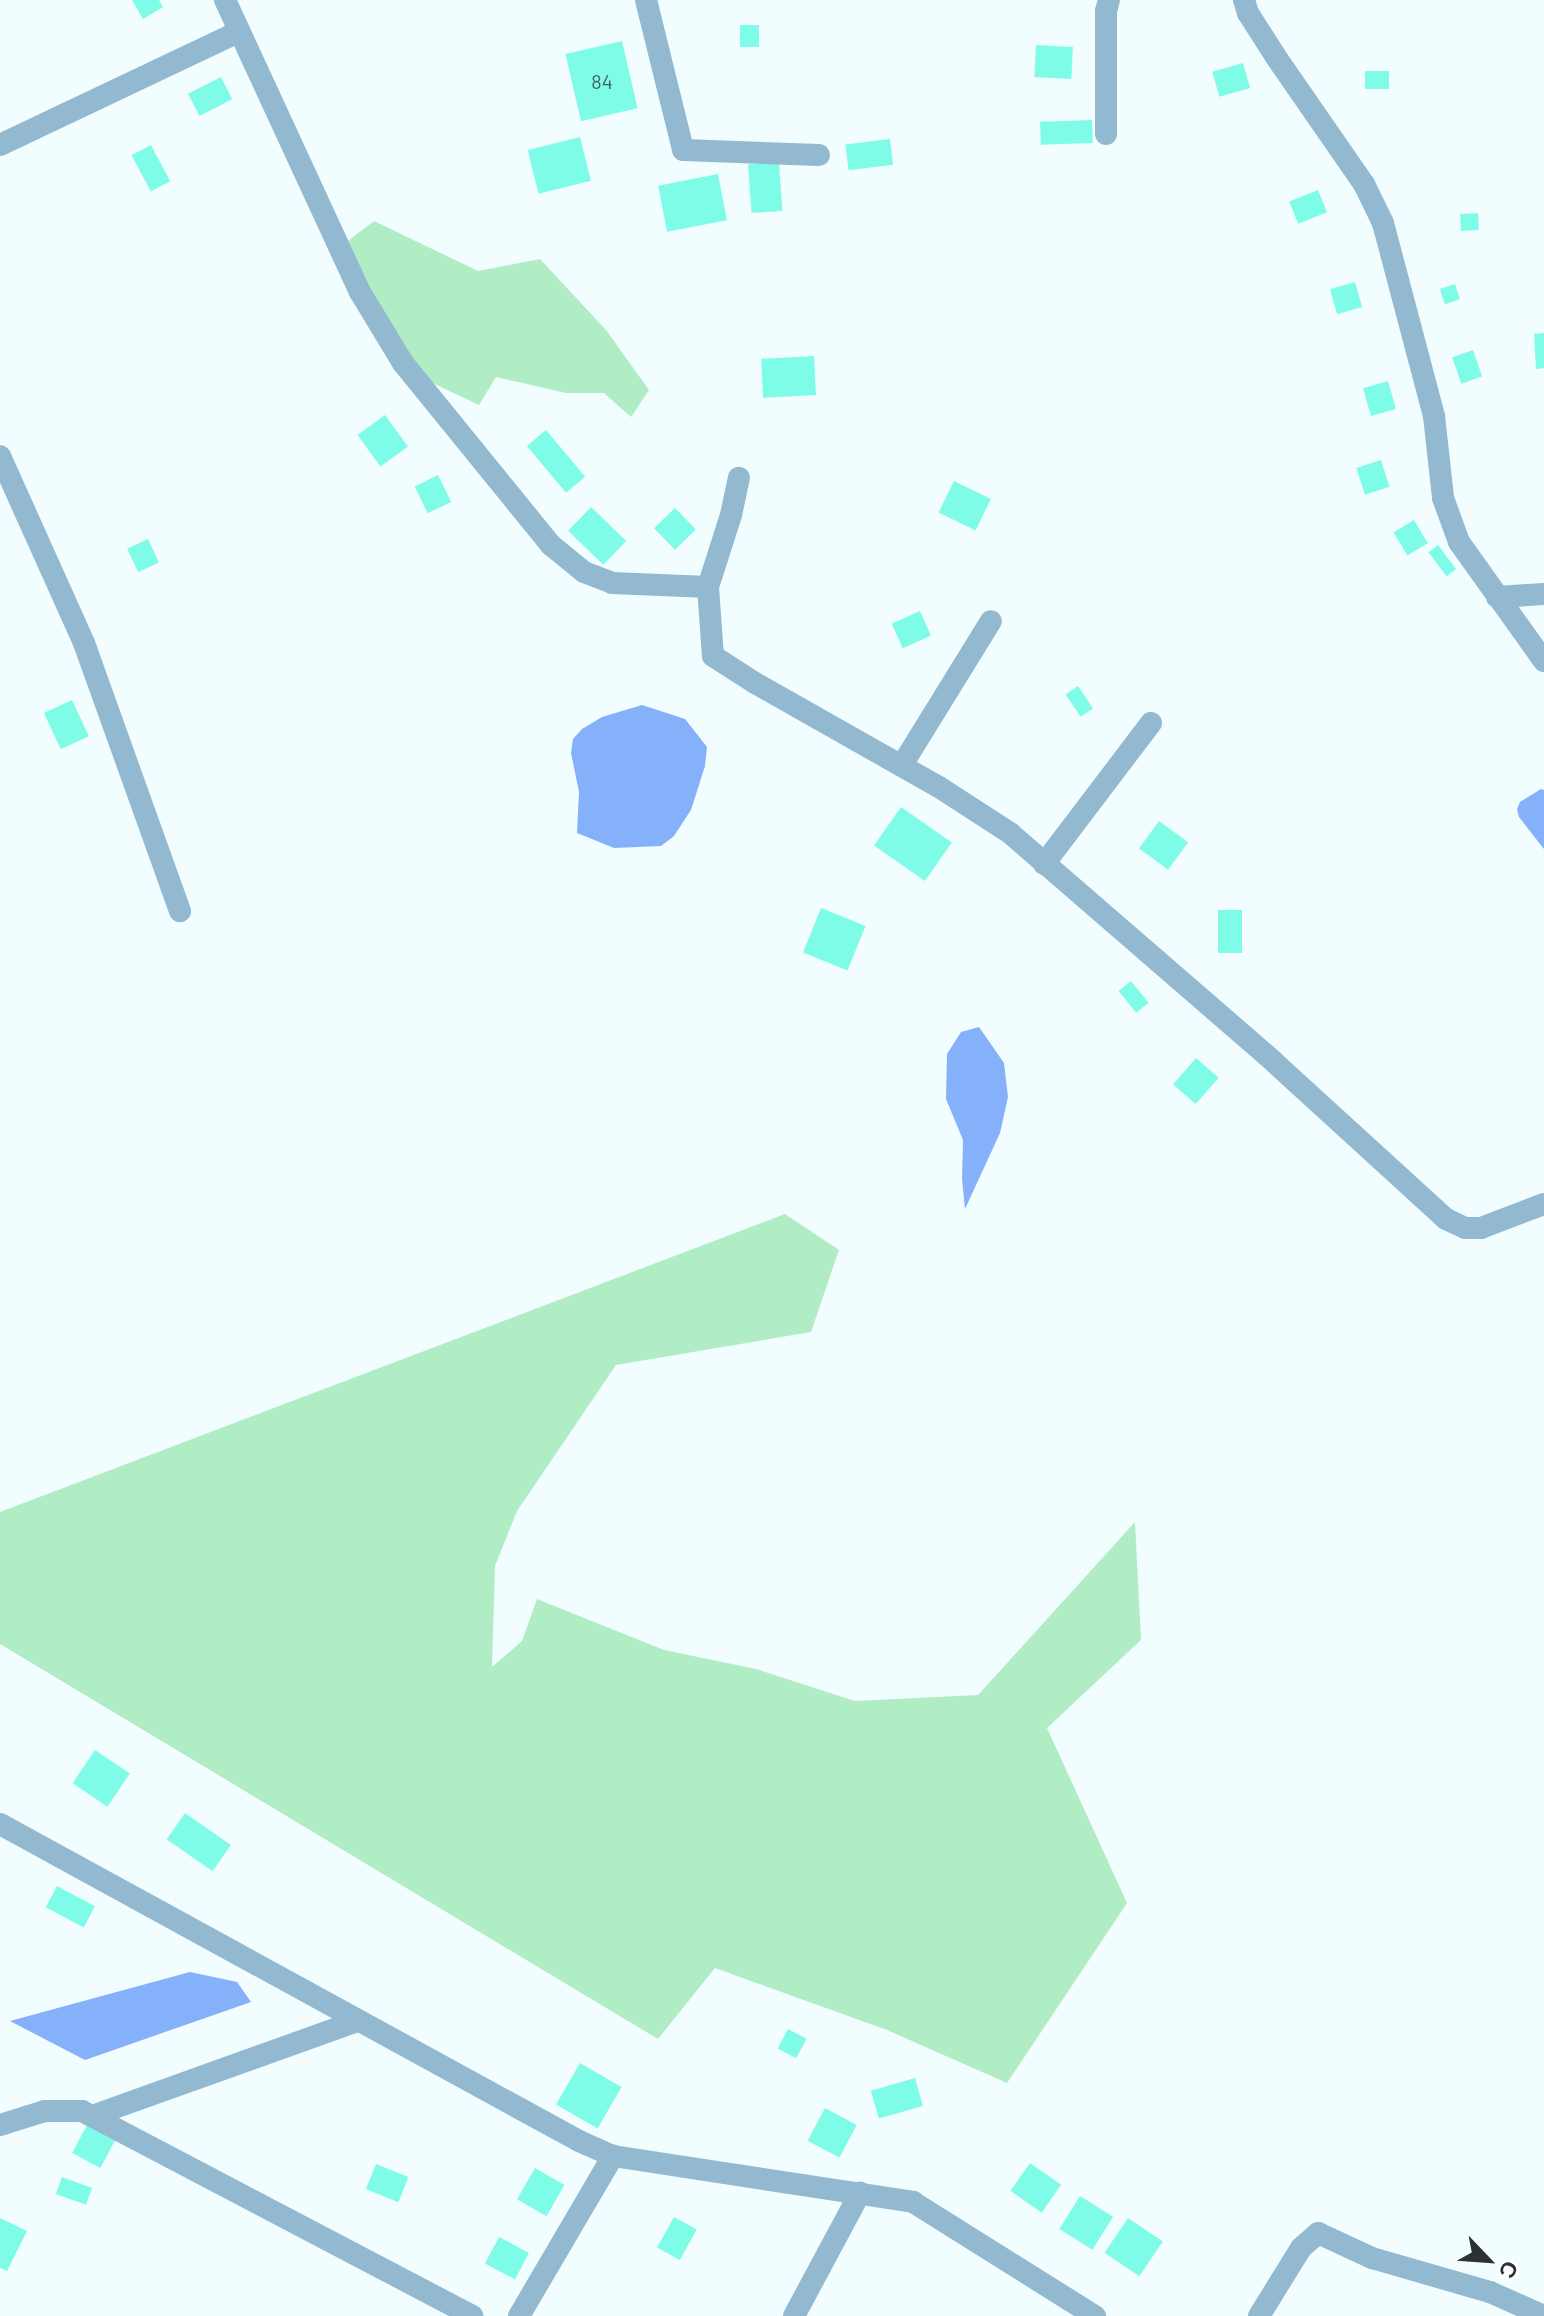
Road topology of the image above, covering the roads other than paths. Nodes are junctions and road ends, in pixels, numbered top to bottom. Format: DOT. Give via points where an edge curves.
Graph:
graph roads {
  1 [pos="225,0"];
  2 [pos="646,0"];
  3 [pos="1109,0"];
  4 [pos="1244,0"];
  5 [pos="238,32"];
  6 [pos="1106,134"];
  7 [pos="0,145"];
  8 [pos="819,155"];
  9 [pos="0,456"];
  10 [pos="739,478"];
  11 [pos="708,587"];
  12 [pos="1544,594"];
  13 [pos="1497,597"];
  14 [pos="991,621"];
  15 [pos="1544,661"];
  16 [pos="1151,723"];
  17 [pos="902,765"];
  18 [pos="1044,864"];
  19 [pos="180,911"];
  20 [pos="1544,1204"];
  21 [pos="0,1824"];
  22 [pos="357,2021"];
  23 [pos="92,2116"];
  24 [pos="0,2125"];
  25 [pos="613,2156"];
  26 [pos="860,2193"];
  27 [pos="472,2316"];
  28 [pos="519,2316"];
  29 [pos="794,2316"];
  30 [pos="1095,2316"];
  31 [pos="1259,2316"];
  32 [pos="1544,2316"];
  1 -- 5 [label="street"];
  2 -- 8 [label="street" via="683,150"];
  3 -- 6 [label="street"];
  4 -- 13 [label="street" via="1269,46 1364,184 1383,223 1434,416 1443,498 1459,542"];
  5 -- 7 [label="street"];
  5 -- 11 [label="street" via="360,292 395,351 551,545 584,572 612,583"];
  9 -- 19 [label="street" via="84,643"];
  10 -- 11 [label="street"];
  11 -- 17 [label="street" via="713,656"];
  12 -- 13 [label="street"];
  13 -- 15 [label="street"];
  14 -- 17 [label="street"];
  16 -- 18 [label="street"];
  17 -- 18 [label="street" via="1010,833"];
  18 -- 20 [label="street" via="1446,1219 1481,1228"];
  21 -- 22 [label="street"];
  22 -- 23 [label="street"];
  22 -- 25 [label="street"];
  23 -- 24 [label="street" via="45,2111"];
  23 -- 27 [label="street"];
  25 -- 26 [label="street"];
  25 -- 28 [label="street"];
  26 -- 29 [label="street"];
  26 -- 30 [label="street" via="913,2202"];
  31 -- 32 [label="street" via="1301,2248 1318,2233 1372,2258 1490,2292"];
}
